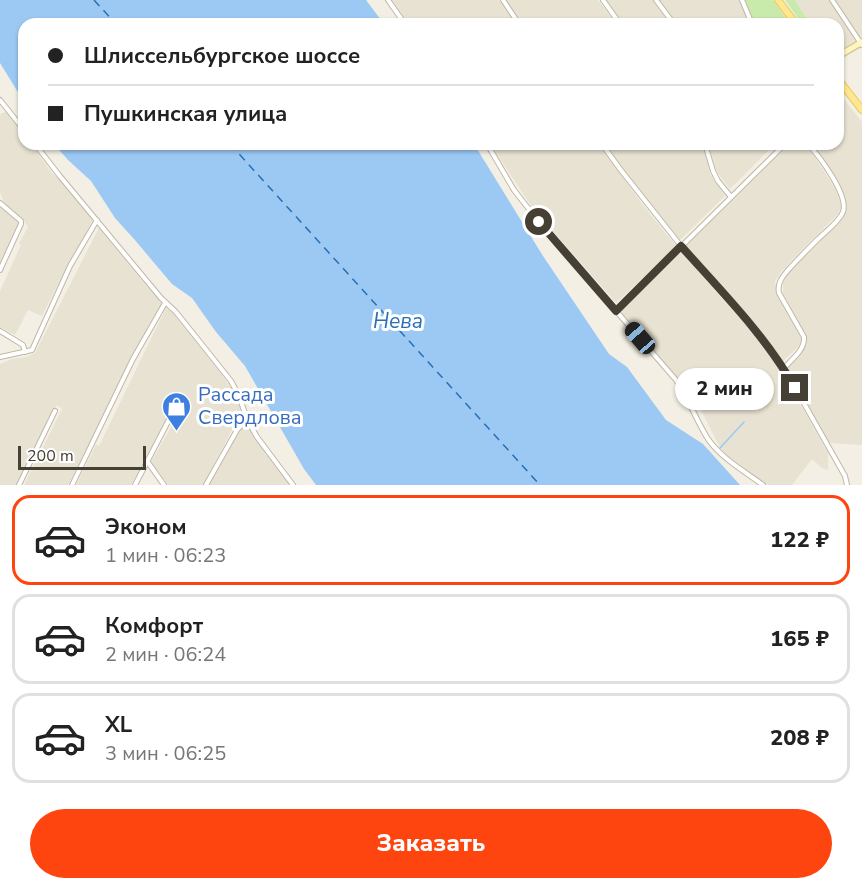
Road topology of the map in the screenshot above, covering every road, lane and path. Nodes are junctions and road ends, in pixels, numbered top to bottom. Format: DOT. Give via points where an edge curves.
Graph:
graph roads {
  1 [pos="388,0"];
  2 [pos="503,0"];
  3 [pos="603,0"];
  4 [pos="656,0"];
  5 [pos="742,0"];
  6 [pos="778,0"];
  7 [pos="832,0"];
  8 [pos="401,18"];
  9 [pos="515,18"];
  10 [pos="616,18"];
  11 [pos="670,18"];
  12 [pos="750,18"];
  13 [pos="792,18"];
  14 [pos="862,43"];
  15 [pos="844,54"];
  16 [pos="844,91"];
  17 [pos="1,103"];
  18 [pos="862,110"];
  19 [pos="18,123"];
  20 [pos="40,150"];
  21 [pos="491,150"];
  22 [pos="606,150"];
  23 [pos="707,150"];
  24 [pos="778,150"];
  25 [pos="813,150"];
  26 [pos="730,197"];
  27 [pos="0,203"];
  28 [pos="97,220"];
  29 [pos="681,246"];
  30 [pos="0,270"];
  31 [pos="165,303"];
  32 [pos="616,311"];
  33 [pos="0,331"];
  34 [pos="25,352"];
  35 [pos="0,357"];
  36 [pos="784,368"];
  37 [pos="55,411"];
  38 [pos="173,412"];
  39 [pos="247,419"];
  40 [pos="147,461"];
  41 [pos="19,485"];
  42 [pos="72,485"];
  43 [pos="135,485"];
  44 [pos="164,485"];
  45 [pos="206,485"];
  46 [pos="293,485"];
  47 [pos="763,485"];
  48 [pos="847,485"];
  1 -- 8 [label="street"];
  2 -- 9 [label="street"];
  3 -- 10 [label="street"];
  4 -- 11 [label="street"];
  5 -- 12 [label="street"];
  6 -- 13 [label="main road"];
  7 -- 14 [label="street"];
  14 -- 15 [label="main road"];
  16 -- 18 [label="main road"];
  17 -- 19 [label="street"];
  20 -- 28 [label="street"];
  21 -- 32 [label="street" via="514,190"];
  22 -- 29 [label="street"];
  23 -- 26 [label="street" via="713,171"];
  24 -- 26 [label="street"];
  25 -- 36 [label="street" via="831,175 844,209 780,281 779,293 805,341"];
  26 -- 29 [label="street"];
  27 -- 30 [label="street" via="21,221"];
  28 -- 31 [label="street"];
  28 -- 34 [label="street" via="70,266 36,344"];
  29 -- 32 [label="street"];
  29 -- 36 [label="street"];
  31 -- 39 [label="street" via="231,381"];
  31 -- 42 [label="street" via="133,359"];
  32 -- 47 [label="street" via="676,380 712,444"];
  33 -- 34 [label="street" via="23,345"];
  34 -- 35 [label="street"];
  36 -- 48 [label="street"];
  37 -- 41 [label="street"];
  38 -- 40 [label="street"];
  39 -- 45 [label="street"];
  39 -- 46 [label="street"];
  40 -- 43 [label="street"];
  40 -- 44 [label="street"];
}
